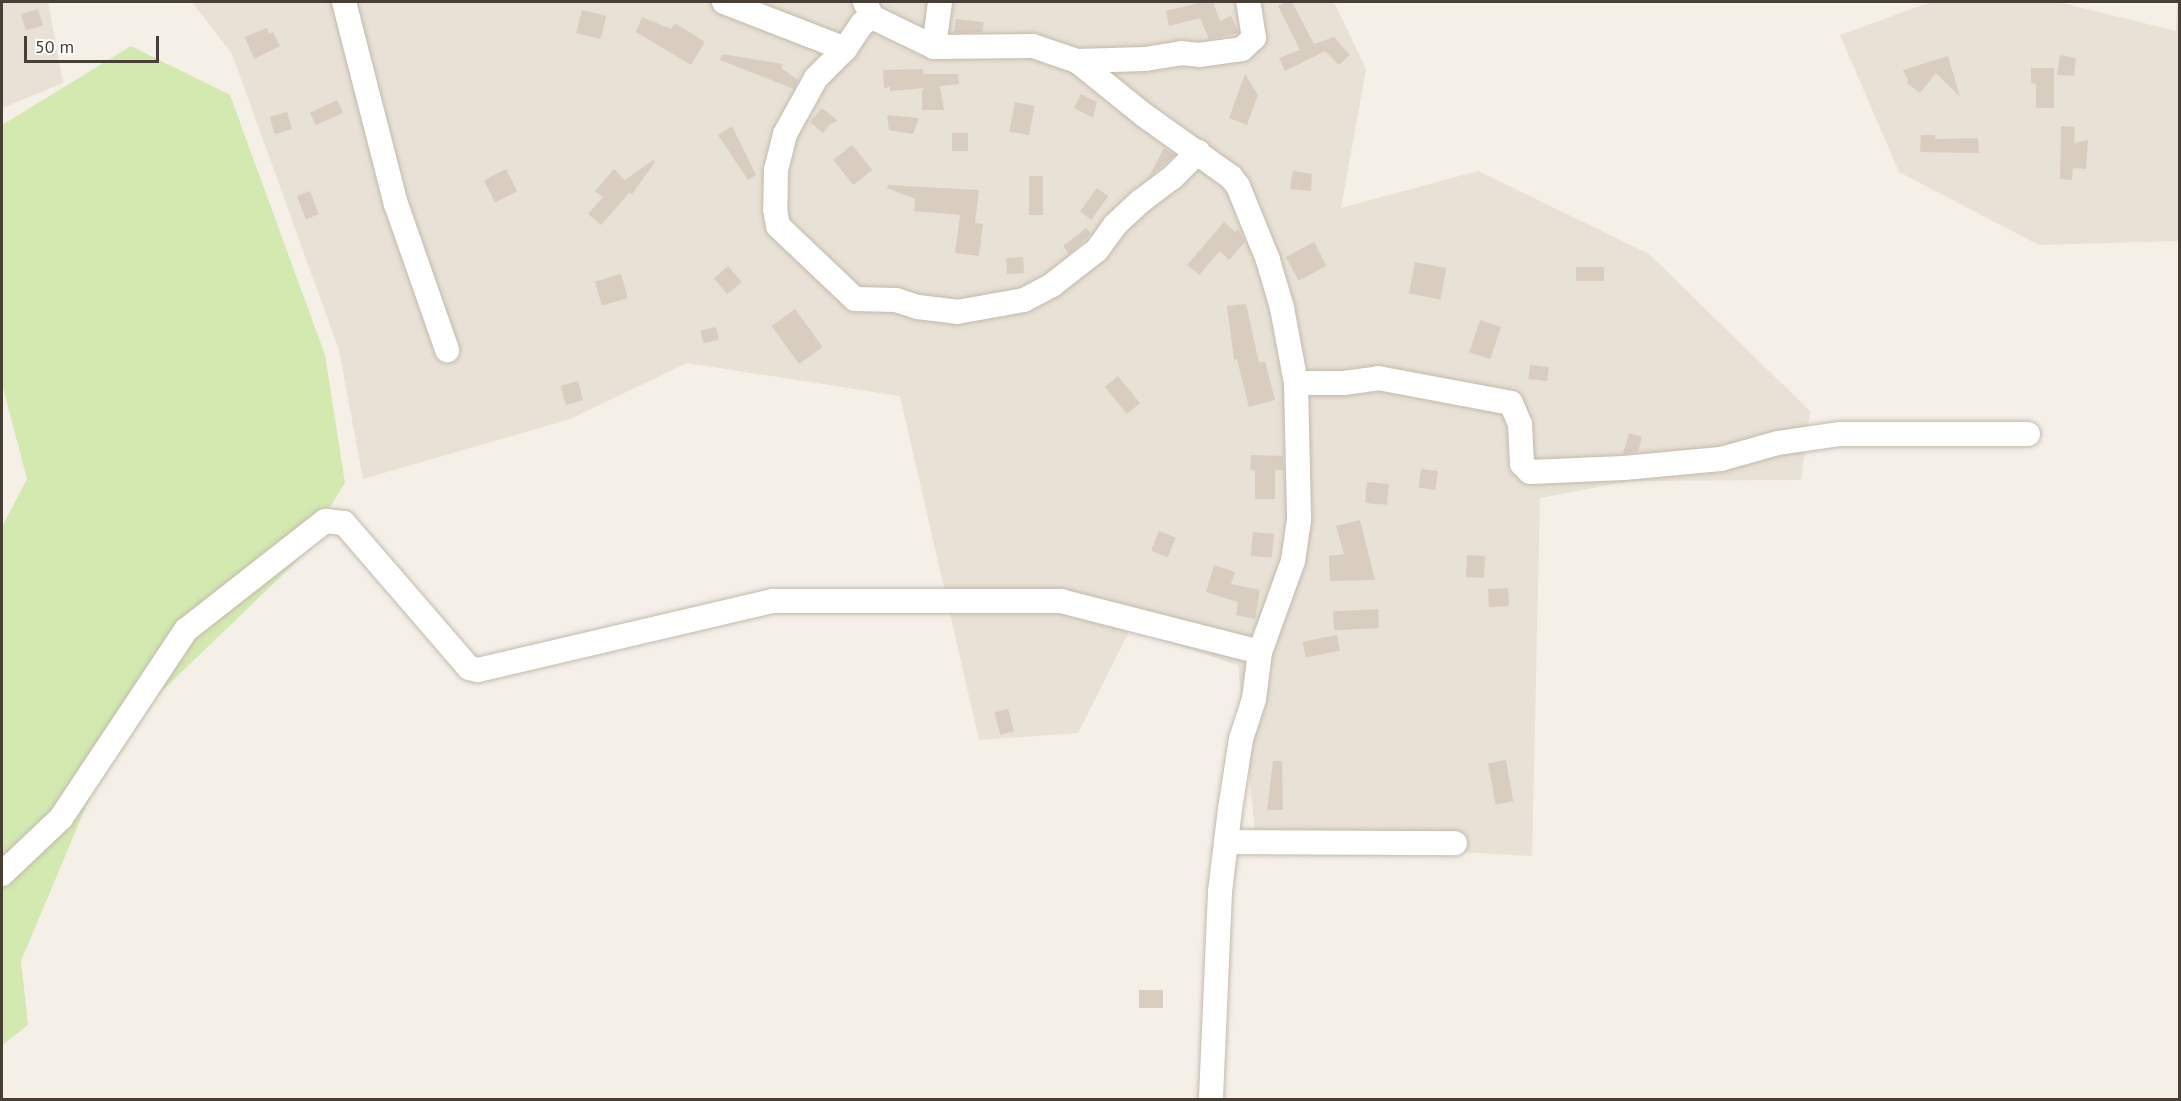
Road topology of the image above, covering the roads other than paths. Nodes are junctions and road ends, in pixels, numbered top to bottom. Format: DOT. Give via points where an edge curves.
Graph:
graph roads {
  1 [pos="345,2"];
  2 [pos="724,2"];
  3 [pos="940,2"];
  4 [pos="1248,2"];
  5 [pos="869,9"];
  6 [pos="934,47"];
  7 [pos="845,49"];
  8 [pos="1077,61"];
  9 [pos="1198,152"];
  10 [pos="447,350"];
  11 [pos="1296,383"];
  12 [pos="2028,434"];
  13 [pos="1260,652"];
  14 [pos="1226,842"];
  15 [pos="1455,843"];
  16 [pos="2,874"];
  17 [pos="1211,1100"];
  1 -- 10 [label="street" via="396,204"];
  2 -- 7 [label="street"];
  3 -- 6 [label="street"];
  4 -- 8 [label="street" via="1254,38 1242,49"];
  5 -- 6 [label="street"];
  5 -- 7 [label="street"];
  6 -- 8 [label="street" via="1034,46"];
  7 -- 9 [label="street" via="816,78 785,134 776,170 775,209 778,226 855,299 896,300 957,312 1024,300 1053,285 1097,250 1115,225"];
  8 -- 9 [label="street"];
  9 -- 11 [label="street" via="1231,177 1254,224 1282,308"];
  11 -- 12 [label="street" via="1378,378 1511,404 1520,424 1522,465 1530,472 1721,459 1778,442 1840,434"];
  11 -- 13 [label="street" via="1299,520 1293,561"];
  13 -- 14 [label="street" via="1254,699 1241,739"];
  13 -- 16 [label="street" via="1061,601 773,601 478,670 469,668 344,524 325,521 186,630 61,818"];
  14 -- 15 [label="street"];
  14 -- 17 [label="street" via="1218,924"];
}
